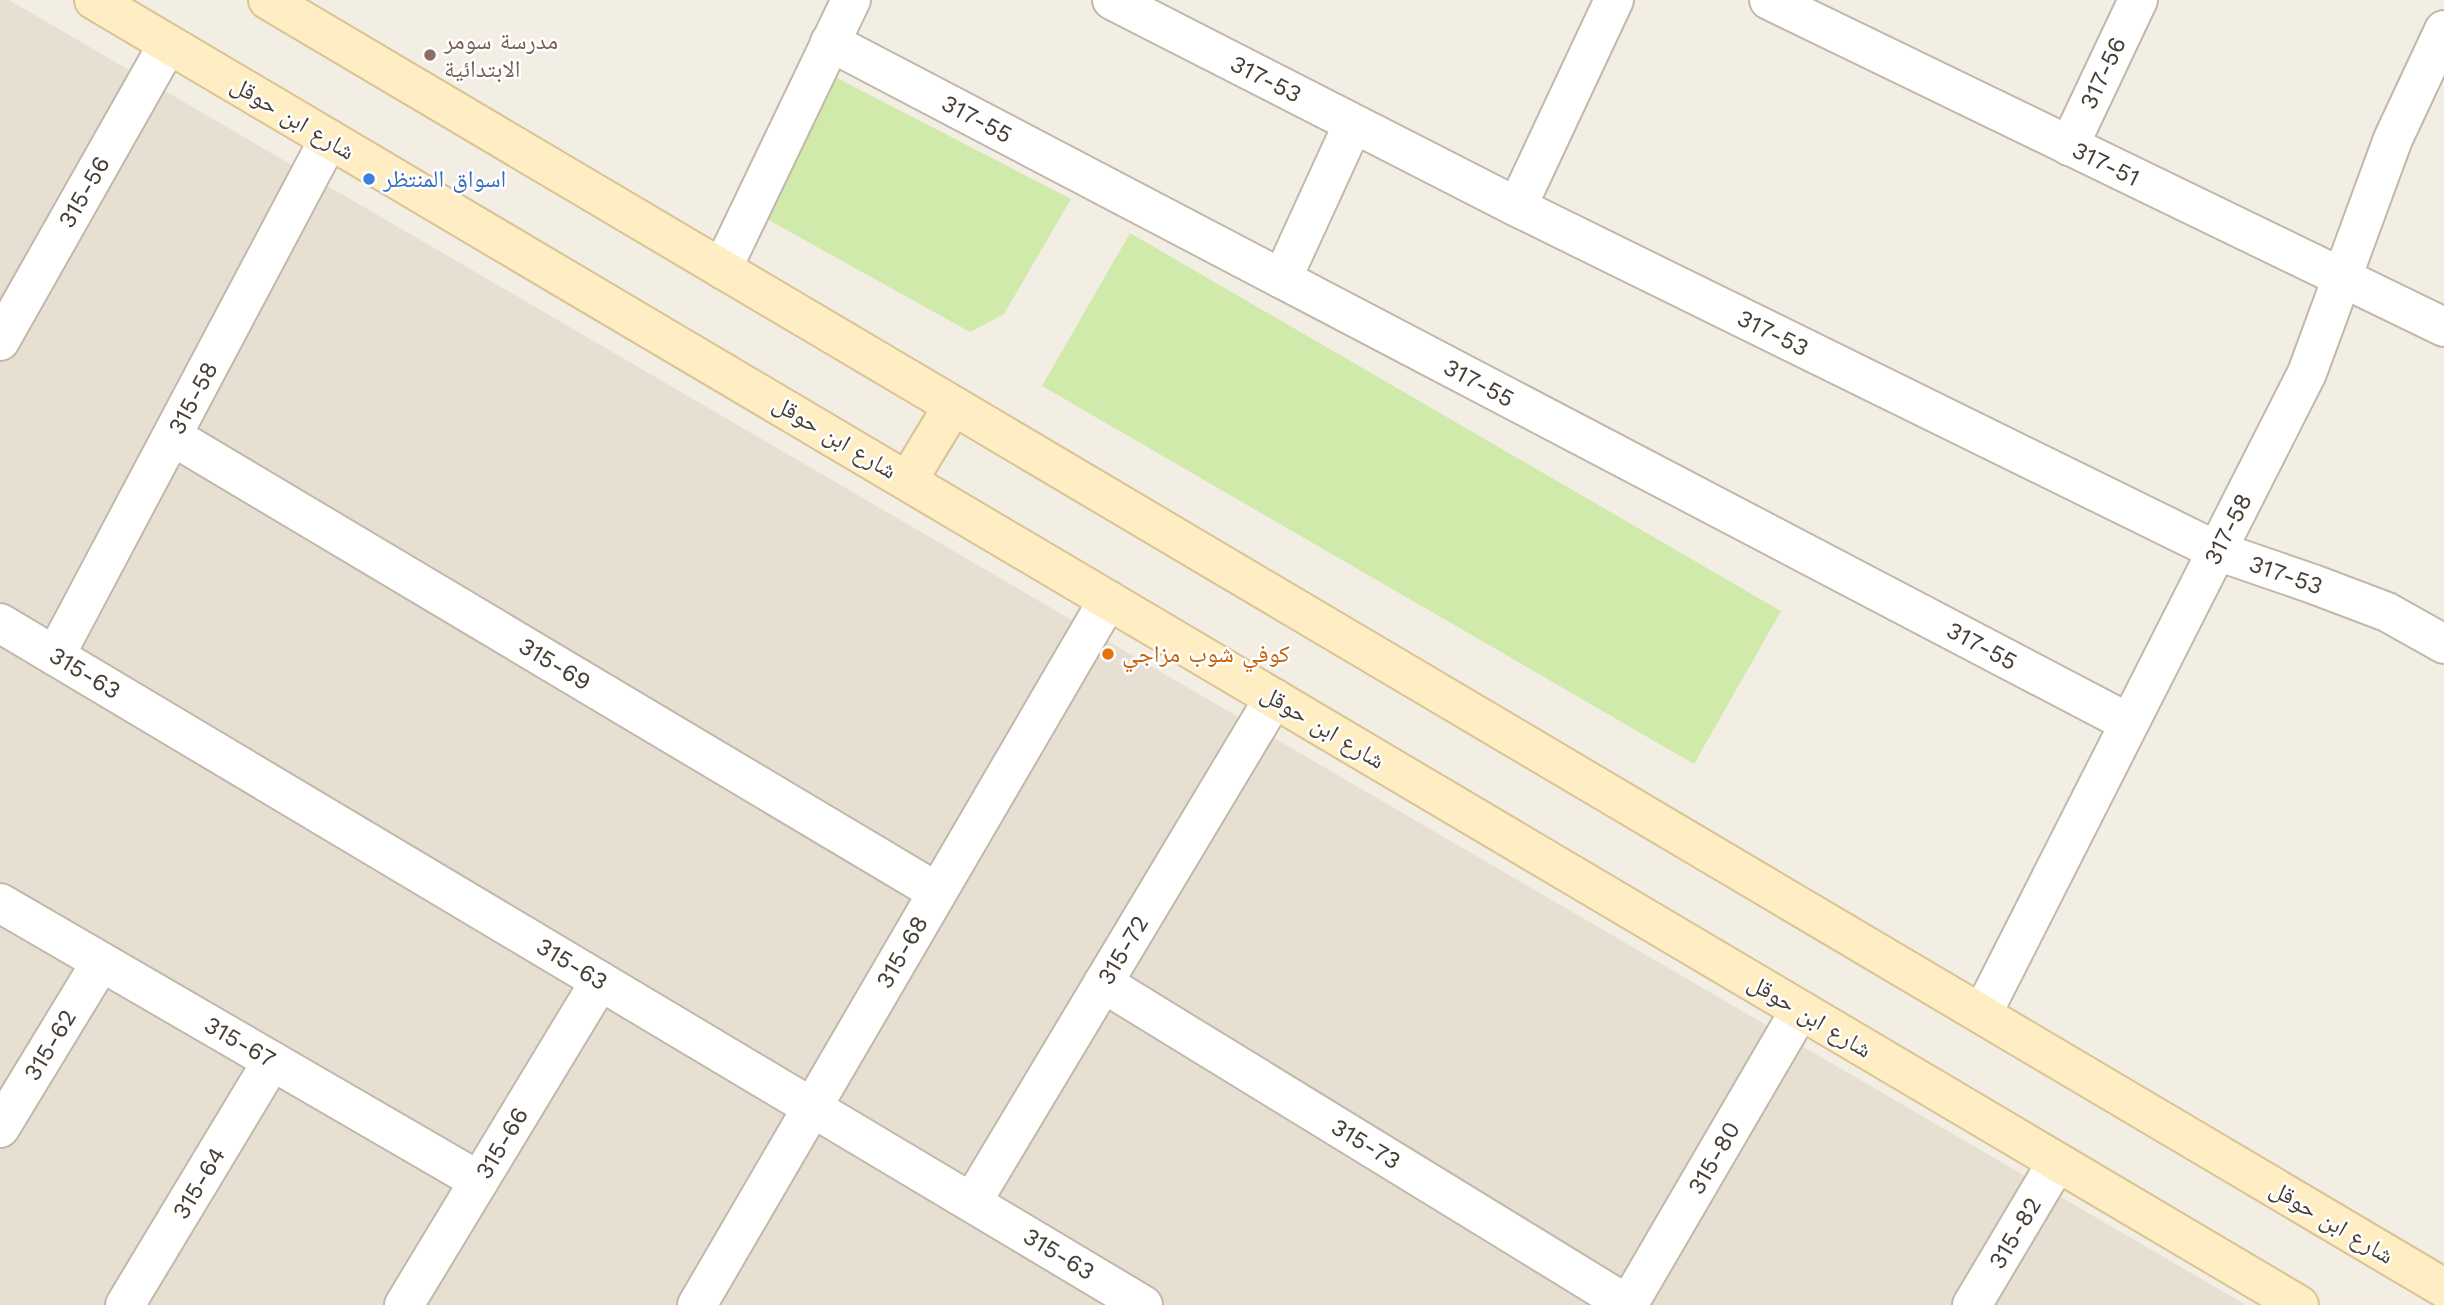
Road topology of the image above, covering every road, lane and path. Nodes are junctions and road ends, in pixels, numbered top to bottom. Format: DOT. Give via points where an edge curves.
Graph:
graph roads {
  1 [pos="94,0"];
  2 [pos="268,0"];
  3 [pos="851,0"];
  4 [pos="1112,0"];
  5 [pos="1614,0"];
  6 [pos="2138,0"];
  7 [pos="1792,5"];
  8 [pos="2444,30"];
  9 [pos="830,42"];
  10 [pos="168,44"];
  11 [pos="1353,124"];
  12 [pos="329,139"];
  13 [pos="2069,146"];
  14 [pos="1517,207"];
  15 [pos="722,269"];
  16 [pos="2342,277"];
  17 [pos="1282,279"];
  18 [pos="4,324"];
  19 [pos="2444,327"];
  20 [pos="953,406"];
  21 [pos="172,436"];
  22 [pos="908,480"];
  23 [pos="2217,551"];
  24 [pos="1108,600"];
  25 [pos="0,623"];
  26 [pos="2444,644"];
  27 [pos="55,656"];
  28 [pos="1274,698"];
  29 [pos="2129,723"];
  30 [pos="937,892"];
  31 [pos="0,904"];
  32 [pos="101,962"];
  33 [pos="600,981"];
  34 [pos="1103,983"];
  35 [pos="1800,1010"];
  36 [pos="1982,1014"];
  37 [pos="272,1061"];
  38 [pos="812,1107"];
  39 [pos="0,1128"];
  40 [pos="2057,1162"];
  41 [pos="479,1181"];
  42 [pos="972,1202"];
  43 [pos="2444,1288"];
  44 [pos="700,1304"];
  45 [pos="125,1305"];
  46 [pos="404,1305"];
  47 [pos="1143,1305"];
  48 [pos="1628,1305"];
  49 [pos="1972,1305"];
  50 [pos="2299,1305"];
  1 -- 10 [label="street, شارع ابن حوقل"];
  2 -- 15 [label="street, شارع ابن حوقل"];
  3 -- 9 [label="street"];
  4 -- 11 [label="street, 317-53"];
  5 -- 14 [label="street"];
  6 -- 13 [label="street, 317-56"];
  7 -- 13 [label="street, 317-51"];
  8 -- 16 [label="street, 317-58" via="2393,139"];
  9 -- 15 [label="street"];
  9 -- 17 [label="street, 317-55"];
  10 -- 12 [label="street, شارع ابن حوقل"];
  10 -- 18 [label="street, 315-56"];
  11 -- 14 [label="street, 317-53"];
  11 -- 17 [label="street"];
  12 -- 21 [label="street, 315-58"];
  12 -- 22 [label="street, شارع ابن حوقل"];
  13 -- 16 [label="street, 317-51"];
  14 -- 23 [label="street, 317-53"];
  15 -- 20 [label="street, شارع ابن حوقل"];
  16 -- 19 [label="street, 317-51"];
  16 -- 23 [label="street, 317-58" via="2307,373"];
  17 -- 29 [label="street, 317-55"];
  20 -- 22 [label="street"];
  20 -- 36 [label="street, شارع ابن حوقل"];
  21 -- 27 [label="street, 315-58"];
  21 -- 30 [label="street, 315-69"];
  22 -- 24 [label="street, شارع ابن حوقل"];
  23 -- 26 [label="street, 317-53" via="2387,612"];
  23 -- 29 [label="street, 317-58"];
  24 -- 28 [label="street, شارع ابن حوقل"];
  24 -- 30 [label="street, 315-68"];
  25 -- 27 [label="street, 315-63"];
  27 -- 33 [label="street, 315-63"];
  28 -- 34 [label="street, 315-72"];
  28 -- 35 [label="street, شارع ابن حوقل"];
  29 -- 36 [label="street, 317-58"];
  30 -- 38 [label="street, 315-68"];
  31 -- 32 [label="street, 315-67"];
  32 -- 37 [label="street, 315-67"];
  32 -- 39 [label="street, 315-62"];
  33 -- 38 [label="street, 315-63"];
  33 -- 41 [label="street, 315-66"];
  34 -- 42 [label="street, 315-72"];
  34 -- 48 [label="street, 315-73"];
  35 -- 40 [label="street, شارع ابن حوقل"];
  35 -- 48 [label="street, 315-80"];
  36 -- 43 [label="street, شارع ابن حوقل"];
  37 -- 41 [label="street, 315-67"];
  37 -- 45 [label="street, 315-64"];
  38 -- 42 [label="street, 315-63"];
  38 -- 44 [label="street, 315-68"];
  40 -- 49 [label="street, 315-82"];
  40 -- 50 [label="street, شارع ابن حوقل"];
  41 -- 46 [label="street, 315-66"];
  42 -- 47 [label="street, 315-63"];
}
